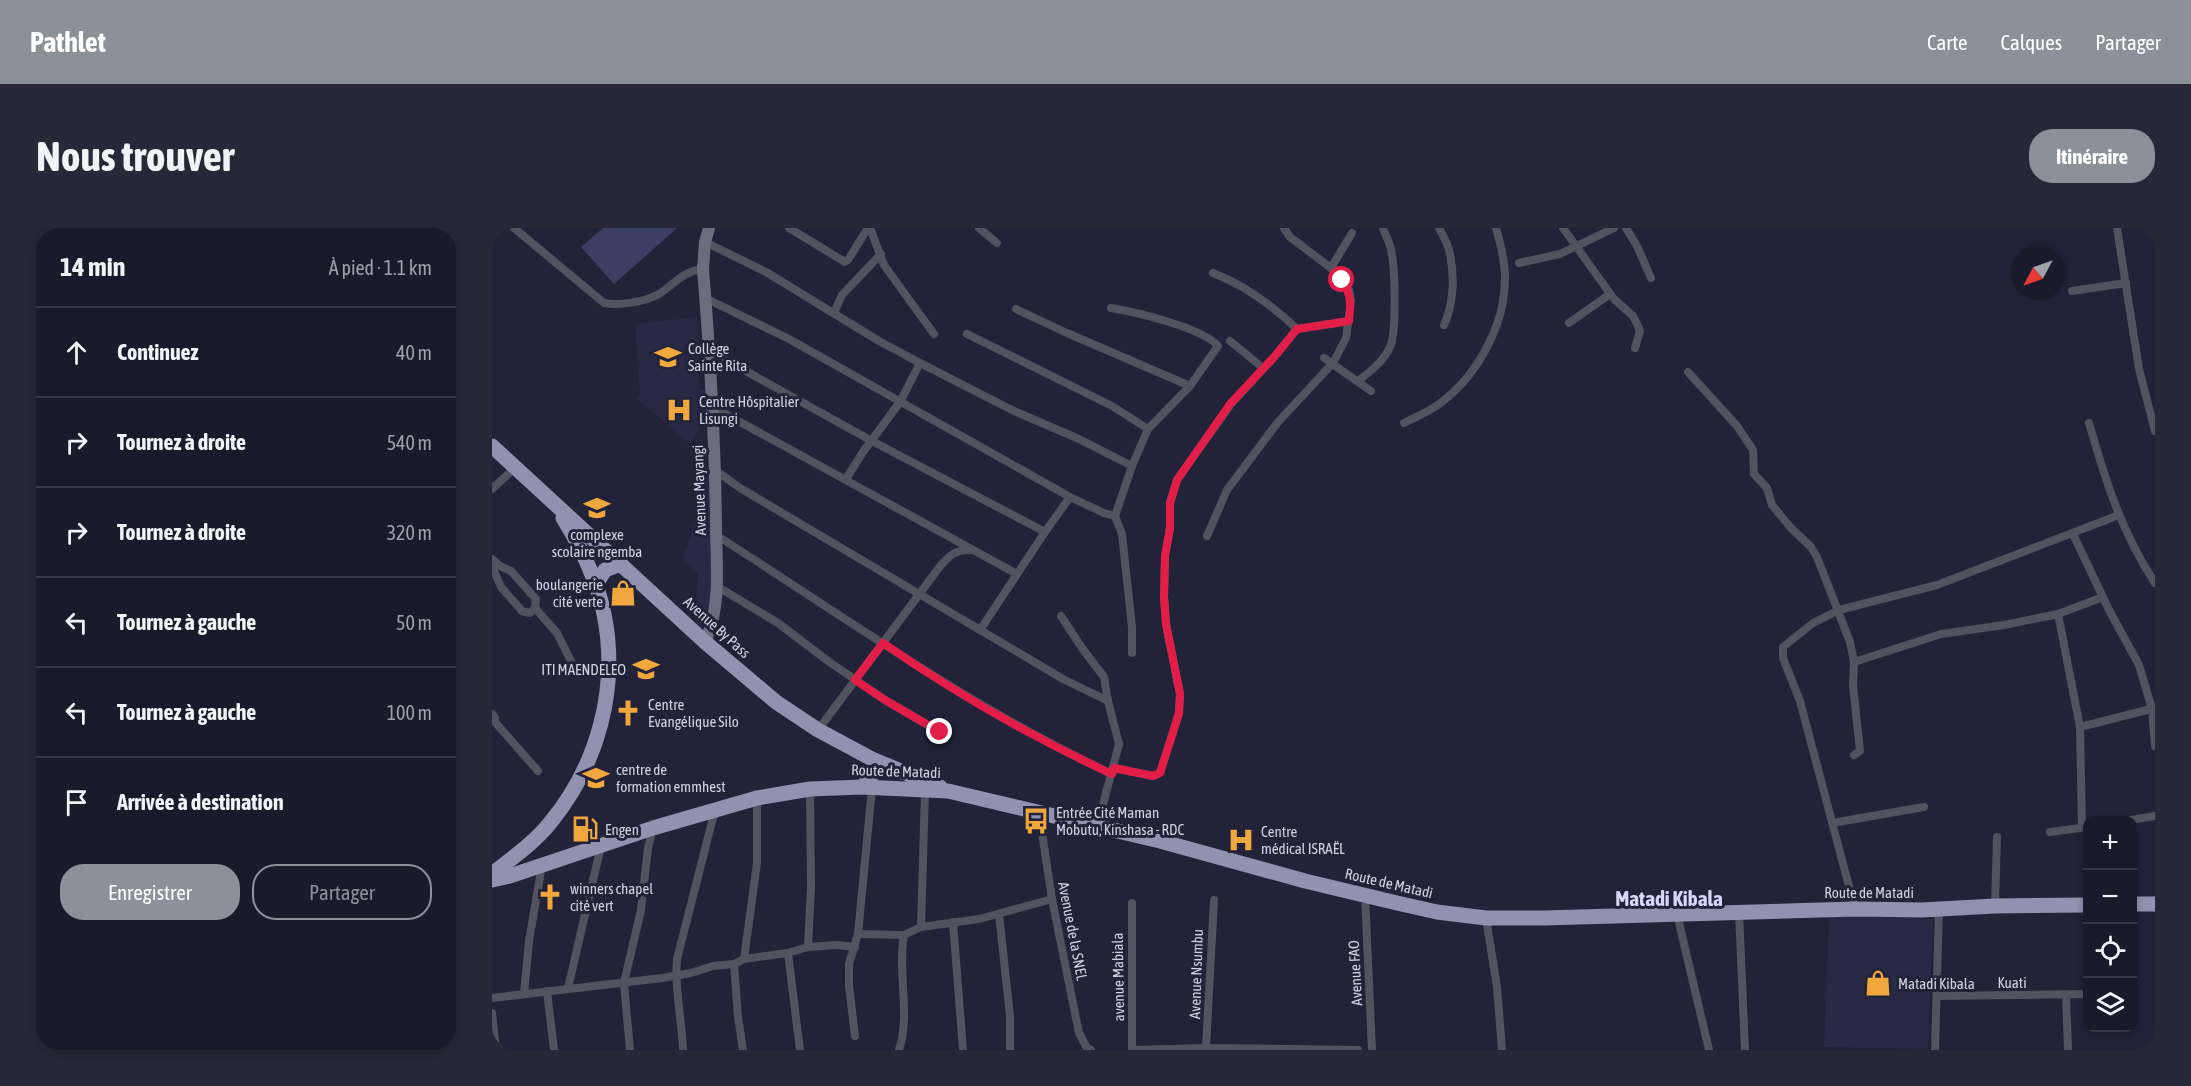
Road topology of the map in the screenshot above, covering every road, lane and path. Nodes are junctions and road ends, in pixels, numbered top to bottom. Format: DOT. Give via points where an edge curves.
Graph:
graph roads {
  1 [pos="514,228"];
  2 [pos="709,228"];
  3 [pos="789,228"];
  4 [pos="869,228"];
  5 [pos="979,228"];
  6 [pos="1284,228"];
  7 [pos="1383,228"];
  8 [pos="1439,228"];
  9 [pos="1496,228"];
  10 [pos="1563,228"];
  11 [pos="1614,228"];
  12 [pos="1626,228"];
  13 [pos="2117,228"];
  14 [pos="1352,233"];
  15 [pos="705,242"];
  16 [pos="996,243"];
  17 [pos="1577,248"];
  18 [pos="880,254"];
  19 [pos="1519,263"];
  20 [pos="703,268"];
  21 [pos="1331,268"];
  22 [pos="1212,273"];
  23 [pos="1651,278"];
  24 [pos="2126,283"];
  25 [pos="2072,291"];
  26 [pos="1610,294"];
  27 [pos="705,298"];
  28 [pos="1111,308"];
  29 [pos="1016,309"];
  30 [pos="834,313"];
  31 [pos="1349,321"];
  32 [pos="1569,323"];
  33 [pos="1444,325"];
  34 [pos="1297,329"];
  35 [pos="934,334"];
  36 [pos="967,334"];
  37 [pos="1230,342"];
  38 [pos="1635,348"];
  39 [pos="708,350"];
  40 [pos="1324,358"];
  41 [pos="920,363"];
  42 [pos="1333,363"];
  43 [pos="1263,368"];
  44 [pos="1688,372"];
  45 [pos="1358,381"];
  46 [pos="1190,386"];
  47 [pos="1371,391"];
  48 [pos="900,402"];
  49 [pos="711,405"];
  50 [pos="1404,423"];
  51 [pos="2090,423"];
  52 [pos="1148,429"];
  53 [pos="2155,432"];
  54 [pos="872,441"];
  55 [pos="492,446"];
  56 [pos="1132,465"];
  57 [pos="516,467"];
  58 [pos="715,470"];
  59 [pos="846,480"];
  60 [pos="492,489"];
  61 [pos="1070,498"];
  62 [pos="554,502"];
  63 [pos="2119,515"];
  64 [pos="1115,516"];
  65 [pos="1045,532"];
  66 [pos="2073,534"];
  67 [pos="716,535"];
  68 [pos="1207,536"];
  69 [pos="974,550"];
  70 [pos="492,559"];
  71 [pos="621,564"];
  72 [pos="2155,564"];
  73 [pos="496,567"];
  74 [pos="2146,570"];
  75 [pos="1017,574"];
  76 [pos="2155,583"];
  77 [pos="596,584"];
  78 [pos="717,587"];
  79 [pos="920,593"];
  80 [pos="2103,597"];
  81 [pos="534,610"];
  82 [pos="1839,610"];
  83 [pos="2058,614"];
  84 [pos="1061,616"];
  85 [pos="980,630"];
  86 [pos="551,633"];
  87 [pos="705,642"];
  88 [pos="883,643"];
  89 [pos="1132,653"];
  90 [pos="1854,662"];
  91 [pos="575,669"];
  92 [pos="855,680"];
  93 [pos="1108,701"];
  94 [pos="2153,708"];
  95 [pos="493,721"];
  96 [pos="2080,727"];
  97 [pos="818,730"];
  98 [pos="940,732"];
  99 [pos="2155,746"];
  100 [pos="1854,755"];
  101 [pos="874,760"];
  102 [pos="1113,771"];
  103 [pos="536,773"];
  104 [pos="867,788"];
  105 [pos="810,789"];
  106 [pos="925,791"];
  107 [pos="948,791"];
  108 [pos="757,798"];
  109 [pos="1924,807"];
  110 [pos="715,809"];
  111 [pos="1039,813"];
  112 [pos="2084,816"];
  113 [pos="2155,816"];
  114 [pos="2137,819"];
  115 [pos="1832,823"];
  116 [pos="1097,827"];
  117 [pos="2083,827"];
  118 [pos="653,828"];
  119 [pos="2050,832"];
  120 [pos="1997,837"];
  121 [pos="601,846"];
  122 [pos="542,865"];
  123 [pos="492,874"];
  124 [pos="492,880"];
  125 [pos="1365,896"];
  126 [pos="1052,899"];
  127 [pos="1214,900"];
  128 [pos="1132,903"];
  129 [pos="2137,904"];
  130 [pos="2155,904"];
  131 [pos="2083,905"];
  132 [pos="1995,906"];
  133 [pos="1939,908"];
  134 [pos="1855,909"];
  135 [pos="1739,912"];
  136 [pos="999,914"];
  137 [pos="1677,914"];
  138 [pos="1486,918"];
  139 [pos="953,922"];
  140 [pos="921,927"];
  141 [pos="858,934"];
  142 [pos="904,935"];
  143 [pos="808,947"];
  144 [pos="855,947"];
  145 [pos="788,953"];
  146 [pos="744,959"];
  147 [pos="734,964"];
  148 [pos="675,975"];
  149 [pos="624,983"];
  150 [pos="568,988"];
  151 [pos="547,991"];
  152 [pos="524,994"];
  153 [pos="2083,994"];
  154 [pos="2066,995"];
  155 [pos="1937,996"];
  156 [pos="492,998"];
  157 [pos="492,1013"];
  158 [pos="855,1036"];
  159 [pos="1206,1048"];
  160 [pos="1087,1049"];
  161 [pos="496,1050"];
  162 [pos="554,1050"];
  163 [pos="630,1050"];
  164 [pos="683,1050"];
  165 [pos="743,1050"];
  166 [pos="800,1050"];
  167 [pos="899,1050"];
  168 [pos="963,1050"];
  169 [pos="1010,1050"];
  170 [pos="1132,1050"];
  171 [pos="1358,1050"];
  172 [pos="1372,1050"];
  173 [pos="1502,1050"];
  174 [pos="1709,1050"];
  175 [pos="1744,1050"];
  176 [pos="1935,1050"];
  177 [pos="2068,1050"];
  1 -- 20 [label="street" via="604,303 657,295 687,272"];
  2 -- 15 [label="street, Avenue Mayangi"];
  3 -- 4 [label="street" via="844,262"];
  4 -- 18 [label="street"];
  5 -- 16 [label="street"];
  6 -- 21 [label="street"];
  7 -- 45 [label="street" via="1391,249 1394,327 1385,356"];
  8 -- 33 [label="street" via="1449,249 1452,295"];
  9 -- 50 [label="street" via="1505,280 1500,316 1489,343 1456,389 1431,410"];
  10 -- 17 [label="street"];
  11 -- 17 [label="street"];
  12 -- 23 [label="street"];
  13 -- 24 [label="street"];
  14 -- 21 [label="street"];
  15 -- 20 [label="street, Avenue Mayangi"];
  15 -- 30 [label="street" via="766,272"];
  17 -- 19 [label="street"];
  17 -- 26 [label="street"];
  18 -- 30 [label="street" via="842,295"];
  18 -- 35 [label="street" via="891,276"];
  20 -- 27 [label="street, Avenue Mayangi"];
  21 -- 31 [label="street" via="1349,291"];
  22 -- 34 [label="street" via="1239,285"];
  24 -- 25 [label="street"];
  24 -- 53 [label="street" via="2139,369"];
  26 -- 32 [label="street"];
  26 -- 38 [label="street" via="1637,324 1640,331"];
  27 -- 39 [label="street, Avenue Mayangi"];
  27 -- 48 [label="street" via="789,339"];
  28 -- 46 [label="street" via="1200,334 1218,345"];
  29 -- 46 [label="street"];
  30 -- 41 [label="street"];
  31 -- 34 [label="street"];
  31 -- 42 [label="street" via="1346,338"];
  34 -- 43 [label="street"];
  36 -- 52 [label="street" via="1112,406"];
  37 -- 43 [label="street"];
  39 -- 49 [label="street, Avenue Mayangi"];
  39 -- 54 [label="street"];
  40 -- 42 [label="street"];
  41 -- 48 [label="street"];
  41 -- 56 [label="street"];
  42 -- 45 [label="street"];
  42 -- 68 [label="street" via="1278,422 1245,465 1227,490"];
  43 -- 102 [label="street" via="1230,404 1187,465 1177,480 1170,503 1164,597 1180,694 1179,713 1160,773 1153,776"];
  44 -- 82 [label="street" via="1751,447 1754,474 1767,489 1776,510 1817,557"];
  45 -- 47 [label="street"];
  46 -- 52 [label="street"];
  48 -- 54 [label="street"];
  48 -- 61 [label="street"];
  49 -- 58 [label="street, Avenue Mayangi"];
  49 -- 59 [label="street"];
  51 -- 63 [label="street"];
  52 -- 56 [label="street"];
  54 -- 59 [label="street"];
  54 -- 65 [label="street"];
  55 -- 57 [label="highway, Avenue By Pass"];
  56 -- 64 [label="street"];
  57 -- 60 [label="street"];
  57 -- 62 [label="highway, Avenue By Pass"];
  58 -- 67 [label="street, Avenue Mayangi"];
  58 -- 79 [label="street"];
  59 -- 69 [label="street"];
  61 -- 64 [label="street"];
  61 -- 65 [label="street"];
  62 -- 71 [label="highway, Avenue By Pass"];
  62 -- 77 [label="highway"];
  63 -- 66 [label="street"];
  63 -- 74 [label="street"];
  64 -- 89 [label="street" via="1122,534"];
  65 -- 75 [label="street"];
  66 -- 80 [label="street"];
  66 -- 82 [label="street" via="1929,588"];
  67 -- 78 [label="street, Avenue Mayangi"];
  67 -- 88 [label="street"];
  69 -- 75 [label="street"];
  69 -- 79 [label="street" via="958,550 950,555"];
  70 -- 73 [label="street"];
  71 -- 77 [label="highway" via="605,570"];
  71 -- 87 [label="highway, Avenue By Pass"];
  72 -- 74 [label="street"];
  73 -- 81 [label="street" via="511,571 529,591 537,602"];
  73 -- 81 [label="street" via="499,583 522,611"];
  74 -- 76 [label="street"];
  75 -- 85 [label="street"];
  77 -- 123 [label="highway" via="604,614 609,679 599,735 574,788 550,823"];
  78 -- 87 [label="street, Avenue Mayangi" via="712,626"];
  78 -- 92 [label="street" via="778,623"];
  79 -- 85 [label="street"];
  79 -- 88 [label="street"];
  80 -- 83 [label="street"];
  80 -- 94 [label="street" via="2139,665"];
  81 -- 86 [label="street"];
  81 -- 91 [label="street" via="557,633"];
  82 -- 90 [label="street"];
  82 -- 115 [label="street" via="1797,634 1781,652 1800,701"];
  83 -- 90 [label="street" via="1941,634"];
  83 -- 96 [label="street"];
  84 -- 93 [label="street" via="1101,670"];
  85 -- 93 [label="street"];
  87 -- 97 [label="highway, Avenue By Pass" via="776,702"];
  88 -- 92 [label="street"];
  88 -- 102 [label="street" via="976,703"];
  90 -- 100 [label="street" via="1860,751"];
  92 -- 97 [label="street"];
  92 -- 98 [label="street"];
  93 -- 102 [label="street" via="1119,744"];
  94 -- 96 [label="street"];
  94 -- 99 [label="street"];
  95 -- 103 [label="street"];
  96 -- 112 [label="street"];
  97 -- 101 [label="highway, Avenue By Pass"];
  101 -- 104 [label="highway"];
  101 -- 107 [label="highway, Avenue By Pass"];
  102 -- 116 [label="street"];
  104 -- 105 [label="highway, Route de Matadi"];
  104 -- 106 [label="highway, Route de Matadi"];
  104 -- 141 [label="street"];
  105 -- 108 [label="highway, Route de Matadi"];
  105 -- 143 [label="street"];
  106 -- 107 [label="highway, Route de Matadi"];
  106 -- 140 [label="street"];
  107 -- 111 [label="highway, Route de Matadi"];
  108 -- 110 [label="highway, Route de Matadi"];
  108 -- 146 [label="street" via="757,863"];
  109 -- 115 [label="street"];
  110 -- 118 [label="highway, Route de Matadi"];
  110 -- 148 [label="street"];
  111 -- 116 [label="highway, Route de Matadi"];
  111 -- 126 [label="street, Avenue de la SNEL"];
  113 -- 114 [label="street"];
  115 -- 134 [label="street"];
  116 -- 125 [label="highway, Route de Matadi"];
  117 -- 119 [label="street"];
  118 -- 121 [label="highway, Route de Matadi"];
  118 -- 149 [label="street" via="641,910"];
  120 -- 132 [label="street"];
  121 -- 122 [label="highway, Route de Matadi"];
  121 -- 150 [label="street"];
  122 -- 124 [label="highway, Route de Matadi"];
  122 -- 152 [label="street"];
  125 -- 138 [label="highway, Route de Matadi"];
  125 -- 172 [label="street, Avenue FAO"];
  126 -- 136 [label="street"];
  126 -- 160 [label="street, Avenue de la SNEL" via="1079,1033"];
  127 -- 159 [label="street, Avenue Nsumbu"];
  128 -- 170 [label="street, avenue Mabiala"];
  129 -- 130 [label="highway"];
  131 -- 132 [label="highway, Route de Matadi"];
  132 -- 133 [label="highway, Route de Matadi"];
  133 -- 134 [label="highway, Route de Matadi"];
  133 -- 155 [label="street"];
  134 -- 135 [label="highway, Route de Matadi"];
  135 -- 137 [label="highway, Route de Matadi"];
  135 -- 175 [label="street"];
  136 -- 139 [label="street"];
  136 -- 169 [label="street"];
  137 -- 138 [label="highway, Route de Matadi"];
  137 -- 174 [label="street"];
  138 -- 173 [label="street"];
  139 -- 140 [label="street"];
  139 -- 168 [label="street"];
  140 -- 142 [label="street"];
  141 -- 142 [label="street"];
  141 -- 144 [label="street"];
  142 -- 167 [label="street" via="904,1034"];
  143 -- 144 [label="street"];
  143 -- 145 [label="street"];
  144 -- 158 [label="street" via="849,964"];
  145 -- 146 [label="street"];
  145 -- 166 [label="street"];
  146 -- 147 [label="street"];
  147 -- 148 [label="street"];
  147 -- 165 [label="street"];
  148 -- 149 [label="street"];
  148 -- 164 [label="street"];
  149 -- 150 [label="street"];
  149 -- 163 [label="street"];
  150 -- 151 [label="street"];
  151 -- 152 [label="street"];
  151 -- 162 [label="street"];
  152 -- 156 [label="street"];
  153 -- 154 [label="street, Kuati"];
  154 -- 155 [label="street, Kuati"];
  154 -- 177 [label="street"];
  155 -- 176 [label="street"];
  157 -- 161 [label="street"];
  159 -- 170 [label="street"];
  159 -- 171 [label="street"];
}
